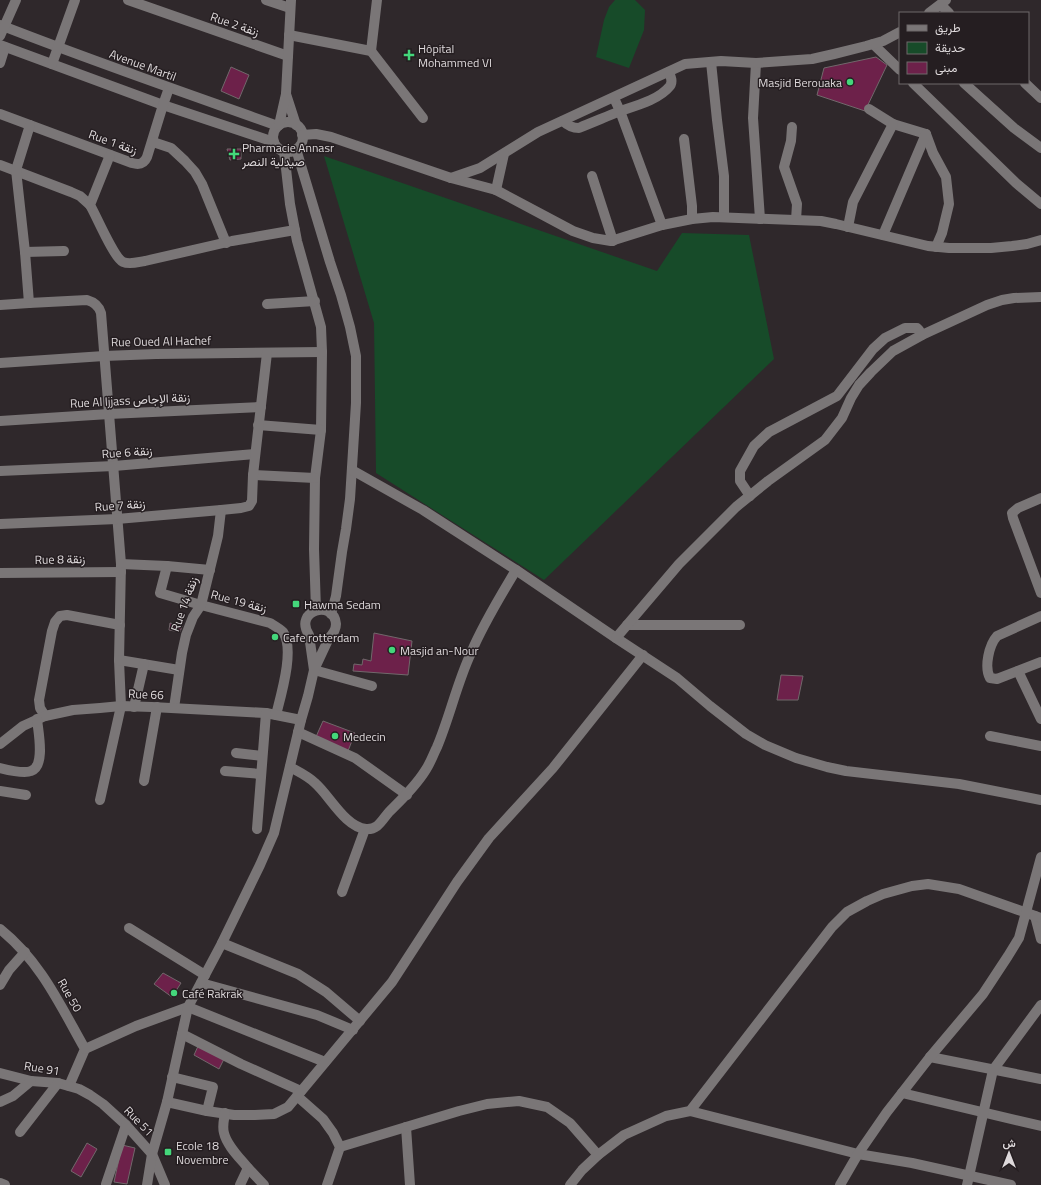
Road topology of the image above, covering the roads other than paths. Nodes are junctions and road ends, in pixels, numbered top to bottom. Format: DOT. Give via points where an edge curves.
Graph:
graph roads {
  1 [pos="16,0"];
  2 [pos="75,0"];
  3 [pos="128,0"];
  4 [pos="266,0"];
  5 [pos="377,0"];
  6 [pos="943,3"];
  7 [pos="291,4"];
  8 [pos="930,12"];
  9 [pos="948,12"];
  10 [pos="1,29"];
  11 [pos="899,33"];
  12 [pos="289,35"];
  13 [pos="873,44"];
  14 [pos="3,46"];
  15 [pos="57,48"];
  16 [pos="371,51"];
  17 [pos="288,56"];
  18 [pos="711,62"];
  19 [pos="0,63"];
  20 [pos="756,63"];
  21 [pos="52,64"];
  22 [pos="899,69"];
  23 [pos="669,72"];
  24 [pos="914,84"];
  25 [pos="965,84"];
  26 [pos="1026,84"];
  27 [pos="169,88"];
  28 [pos="286,94"];
  29 [pos="614,98"];
  30 [pos="1041,98"];
  31 [pos="163,105"];
  32 [pos="869,109"];
  33 [pos="620,111"];
  34 [pos="0,114"];
  35 [pos="423,118"];
  36 [pos="563,121"];
  37 [pos="893,124"];
  38 [pos="30,125"];
  39 [pos="296,125"];
  40 [pos="278,126"];
  41 [pos="792,127"];
  42 [pos="302,134"];
  43 [pos="926,134"];
  44 [pos="684,138"];
  45 [pos="153,142"];
  46 [pos="274,142"];
  47 [pos="1041,148"];
  48 [pos="296,149"];
  49 [pos="284,151"];
  50 [pos="504,154"];
  51 [pos="110,155"];
  52 [pos="0,165"];
  53 [pos="16,170"];
  54 [pos="592,176"];
  55 [pos="451,178"];
  56 [pos="496,190"];
  57 [pos="1041,204"];
  58 [pos="90,205"];
  59 [pos="724,217"];
  60 [pos="692,219"];
  61 [pos="760,219"];
  62 [pos="796,220"];
  63 [pos="662,224"];
  64 [pos="848,227"];
  65 [pos="295,230"];
  66 [pos="883,235"];
  67 [pos="613,240"];
  68 [pos="1041,240"];
  69 [pos="226,243"];
  70 [pos="936,247"];
  71 [pos="64,251"];
  72 [pos="25,252"];
  73 [pos="1041,297"];
  74 [pos="315,301"];
  75 [pos="29,303"];
  76 [pos="267,304"];
  77 [pos="0,305"];
  78 [pos="922,335"];
  79 [pos="322,352"];
  80 [pos="267,353"];
  81 [pos="104,356"];
  82 [pos="0,363"];
  83 [pos="261,407"];
  84 [pos="109,414"];
  85 [pos="0,421"];
  86 [pos="258,425"];
  87 [pos="321,430"];
  88 [pos="255,454"];
  89 [pos="114,466"];
  90 [pos="352,470"];
  91 [pos="0,471"];
  92 [pos="253,475"];
  93 [pos="316,478"];
  94 [pos="750,496"];
  95 [pos="1041,498"];
  96 [pos="222,510"];
  97 [pos="117,519"];
  98 [pos="0,524"];
  99 [pos="167,566"];
  100 [pos="121,568"];
  101 [pos="210,570"];
  102 [pos="516,570"];
  103 [pos="0,573"];
  104 [pos="1041,593"];
  105 [pos="200,605"];
  106 [pos="316,610"];
  107 [pos="331,614"];
  108 [pos="1041,616"];
  109 [pos="120,625"];
  110 [pos="627,625"];
  111 [pos="740,625"];
  112 [pos="309,635"];
  113 [pos="329,638"];
  114 [pos="616,638"];
  115 [pos="643,655"];
  116 [pos="119,660"];
  117 [pos="1041,662"];
  118 [pos="144,664"];
  119 [pos="179,670"];
  120 [pos="314,670"];
  121 [pos="1018,671"];
  122 [pos="372,686"];
  123 [pos="121,706"];
  124 [pos="134,707"];
  125 [pos="157,707"];
  126 [pos="174,708"];
  127 [pos="271,714"];
  128 [pos="41,717"];
  129 [pos="1041,719"];
  130 [pos="301,720"];
  131 [pos="298,732"];
  132 [pos="990,736"];
  133 [pos="0,744"];
  134 [pos="1041,746"];
  135 [pos="236,753"];
  136 [pos="262,756"];
  137 [pos="290,767"];
  138 [pos="0,768"];
  139 [pos="225,771"];
  140 [pos="261,774"];
  141 [pos="144,782"];
  142 [pos="0,791"];
  143 [pos="26,795"];
  144 [pos="407,795"];
  145 [pos="100,800"];
  146 [pos="1041,800"];
  147 [pos="256,829"];
  148 [pos="365,829"];
  149 [pos="1041,858"];
  150 [pos="342,892"];
  151 [pos="1034,915"];
  152 [pos="129,928"];
  153 [pos="0,929"];
  154 [pos="1041,939"];
  155 [pos="222,943"];
  156 [pos="25,952"];
  157 [pos="203,979"];
  158 [pos="0,985"];
  159 [pos="1041,1005"];
  160 [pos="188,1007"];
  161 [pos="360,1021"];
  162 [pos="353,1030"];
  163 [pos="182,1034"];
  164 [pos="85,1049"];
  165 [pos="930,1057"];
  166 [pos="325,1062"];
  167 [pos="993,1070"];
  168 [pos="0,1073"];
  169 [pos="172,1077"];
  170 [pos="1041,1079"];
  171 [pos="31,1081"];
  172 [pos="58,1083"];
  173 [pos="69,1086"];
  174 [pos="79,1089"];
  175 [pos="902,1093"];
  176 [pos="299,1094"];
  177 [pos="0,1102"];
  178 [pos="166,1102"];
  179 [pos="690,1110"];
  180 [pos="207,1111"];
  181 [pos="983,1112"];
  182 [pos="225,1113"];
  183 [pos="126,1125"];
  184 [pos="1041,1126"];
  185 [pos="406,1127"];
  186 [pos="20,1132"];
  187 [pos="340,1147"];
  188 [pos="152,1154"];
  189 [pos="858,1154"];
  190 [pos="598,1155"];
  191 [pos="248,1168"];
  192 [pos="968,1180"];
  193 [pos="0,1183"];
  194 [pos="106,1184"];
  195 [pos="5,1185"];
  196 [pos="147,1185"];
  197 [pos="165,1185"];
  198 [pos="240,1185"];
  199 [pos="264,1185"];
  200 [pos="327,1185"];
  201 [pos="410,1185"];
  202 [pos="570,1185"];
  203 [pos="840,1185"];
  204 [pos="1011,1185"];
  1 -- 10 [label="street"];
  2 -- 15 [label="street"];
  3 -- 17 [label="street, Rue 2 زنقة"];
  4 -- 7 [label="street"];
  5 -- 16 [label="street"];
  6 -- 8 [label="street"];
  6 -- 9 [label="street"];
  7 -- 12 [label="street"];
  10 -- 15 [label="street, Avenue Martil"];
  11 -- 13 [label="street"];
  12 -- 16 [label="street"];
  12 -- 17 [label="street"];
  13 -- 20 [label="street" via="812,59"];
  13 -- 22 [label="street"];
  14 -- 19 [label="street"];
  14 -- 21 [label="street"];
  15 -- 21 [label="street"];
  15 -- 27 [label="street, Avenue Martil"];
  16 -- 35 [label="street"];
  17 -- 28 [label="street"];
  18 -- 20 [label="street"];
  18 -- 23 [label="street" via="685,64"];
  18 -- 59 [label="street" via="724,176"];
  20 -- 61 [label="street" via="753,118"];
  21 -- 31 [label="street"];
  23 -- 29 [label="street"];
  23 -- 33 [label="street" via="671,85 663,93"];
  24 -- 57 [label="street"];
  25 -- 47 [label="street" via="1014,128"];
  26 -- 30 [label="street"];
  27 -- 31 [label="street, Rue 1 زنقة"];
  27 -- 40 [label="street, Avenue Martil"];
  28 -- 39 [label="street"];
  28 -- 40 [label="street"];
  29 -- 33 [label="street"];
  29 -- 36 [label="street"];
  31 -- 45 [label="street, Rue 1 زنقة"];
  31 -- 46 [label="street"];
  32 -- 37 [label="street"];
  33 -- 36 [label="street" via="579,128 568,126"];
  33 -- 63 [label="street"];
  34 -- 38 [label="street, Rue 1 زنقة"];
  36 -- 50 [label="street" via="538,132"];
  37 -- 43 [label="street"];
  37 -- 64 [label="street" via="853,202"];
  38 -- 51 [label="street, Rue 1 زنقة"];
  38 -- 53 [label="street"];
  39 -- 40 [label="street" via="289,122"];
  39 -- 42 [label="street"];
  40 -- 46 [label="street" via="273,134"];
  41 -- 62 [label="street" via="784,168 797,204"];
  42 -- 48 [label="street" via="301,142"];
  42 -- 55 [label="street" via="331,137"];
  43 -- 66 [label="street"];
  43 -- 70 [label="street" via="946,177 949,204"];
  44 -- 60 [label="street"];
  45 -- 51 [label="street, Rue 1 زنقة" via="146,160 140,164"];
  45 -- 69 [label="street" via="171,148 195,172"];
  46 -- 49 [label="street"];
  48 -- 49 [label="street"];
  48 -- 90 [label="street" via="354,342 356,402"];
  49 -- 65 [label="street"];
  50 -- 55 [label="street" via="480,168"];
  50 -- 56 [label="street"];
  51 -- 58 [label="street"];
  52 -- 53 [label="street"];
  53 -- 58 [label="street" via="76,194"];
  53 -- 72 [label="street"];
  54 -- 67 [label="street"];
  55 -- 56 [label="street"];
  56 -- 67 [label="street" via="573,231 593,238"];
  58 -- 69 [label="street" via="114,252 124,262 145,261"];
  59 -- 60 [label="street"];
  59 -- 61 [label="street"];
  60 -- 63 [label="street"];
  61 -- 62 [label="street"];
  62 -- 64 [label="street" via="821,221"];
  63 -- 67 [label="street"];
  64 -- 66 [label="street"];
  65 -- 69 [label="street"];
  65 -- 74 [label="street"];
  66 -- 70 [label="street"];
  68 -- 70 [label="street" via="991,248"];
  71 -- 72 [label="street"];
  72 -- 75 [label="street"];
  73 -- 78 [label="street" via="995,302"];
  74 -- 76 [label="street"];
  74 -- 79 [label="street" via="321,327"];
  75 -- 77 [label="street"];
  75 -- 81 [label="street" via="87,300 94,303 100,310"];
  78 -- 94 [label="street" via="892,352 871,372 859,385 842,418 825,440"];
  78 -- 94 [label="street" via="917,328 905,328 885,338 873,349 837,396 769,432 754,446 740,471 740,481"];
  79 -- 80 [label="street, Rue Oued Al Hachef"];
  79 -- 87 [label="street"];
  80 -- 81 [label="street, Rue Oued Al Hachef"];
  80 -- 83 [label="street"];
  81 -- 82 [label="street, Rue Oued Al Hachef"];
  81 -- 84 [label="street"];
  83 -- 84 [label="street, Rue Al Ijjass زنقة الإجاص"];
  83 -- 86 [label="street"];
  84 -- 85 [label="street, Rue Al Ijjass زنقة الإجاص"];
  84 -- 89 [label="street"];
  86 -- 87 [label="street"];
  86 -- 88 [label="street"];
  87 -- 93 [label="street"];
  88 -- 89 [label="street, Rue 6 زنقة"];
  88 -- 92 [label="street"];
  89 -- 91 [label="street, Rue 6 زنقة"];
  89 -- 97 [label="street"];
  90 -- 102 [label="street" via="423,510"];
  90 -- 107 [label="street" via="346,529"];
  92 -- 93 [label="street"];
  92 -- 96 [label="street, Rue 7 زنقة" via="252,502 249,506"];
  93 -- 106 [label="street"];
  94 -- 110 [label="street" via="679,564"];
  95 -- 104 [label="street" via="1012,513"];
  96 -- 97 [label="street, Rue 7 زنقة"];
  96 -- 101 [label="street, Rue 14 زنقة"];
  97 -- 98 [label="street, Rue 7 زنقة"];
  97 -- 100 [label="street"];
  99 -- 100 [label="street, Rue 8 زنقة" via="140,564"];
  99 -- 101 [label="street, Rue 8 زنقة"];
  99 -- 105 [label="street, Rue 19 زنقة" via="160,593"];
  100 -- 103 [label="street, Rue 8 زنقة"];
  100 -- 109 [label="street"];
  101 -- 105 [label="street, Rue 14 زنقة"];
  102 -- 114 [label="street"];
  102 -- 144 [label="street" via="470,653 448,719 428,766"];
  105 -- 119 [label="street, Rue 14 زنقة" via="186,636"];
  105 -- 127 [label="street, Rue 19 زنقة" via="270,623 282,632 287,644 287,663"];
  106 -- 107 [label="street" via="324,610"];
  106 -- 112 [label="street" via="306,621 305,626"];
  107 -- 113 [label="street" via="336,626"];
  108 -- 121 [label="street" via="1004,632 992,642 987,670 990,678 997,679"];
  109 -- 116 [label="street"];
  109 -- 128 [label="street" via="67,614 56,619 39,700"];
  110 -- 111 [label="street"];
  110 -- 114 [label="street"];
  112 -- 113 [label="street" via="317,640"];
  112 -- 120 [label="street"];
  113 -- 120 [label="street"];
  114 -- 115 [label="street"];
  115 -- 146 [label="street" via="677,678 746,734 790,756 846,771 959,784"];
  115 -- 161 [label="street" via="553,768 489,838 392,982"];
  116 -- 118 [label="street"];
  116 -- 123 [label="street"];
  117 -- 121 [label="street"];
  118 -- 119 [label="street"];
  118 -- 124 [label="street"];
  119 -- 126 [label="street, Rue 14 زنقة"];
  120 -- 122 [label="street"];
  120 -- 130 [label="street"];
  121 -- 129 [label="street"];
  123 -- 124 [label="street, Rue 66"];
  123 -- 128 [label="street, Rue 66" via="73,710"];
  123 -- 145 [label="street"];
  124 -- 125 [label="street, Rue 66"];
  125 -- 126 [label="street, Rue 66"];
  125 -- 141 [label="street"];
  126 -- 127 [label="street, Rue 66"];
  127 -- 130 [label="street, Rue 66"];
  127 -- 136 [label="street"];
  128 -- 133 [label="street, Rue 66" via="16,730"];
  128 -- 138 [label="street" via="40,754 37,766 28,772"];
  130 -- 131 [label="street"];
  131 -- 137 [label="street"];
  131 -- 144 [label="street" via="355,758"];
  132 -- 134 [label="street"];
  135 -- 136 [label="street"];
  136 -- 140 [label="street"];
  137 -- 148 [label="street" via="315,783 351,822"];
  137 -- 155 [label="street" via="274,833"];
  139 -- 140 [label="street"];
  140 -- 147 [label="street"];
  142 -- 143 [label="street"];
  144 -- 148 [label="street" via="378,826"];
  148 -- 150 [label="street"];
  149 -- 151 [label="street"];
  151 -- 154 [label="street"];
  151 -- 165 [label="street" via="983,994"];
  151 -- 179 [label="street" via="959,889 928,884 883,894 847,912 832,927"];
  152 -- 157 [label="street"];
  153 -- 156 [label="street, Rue 50"];
  155 -- 157 [label="street"];
  155 -- 161 [label="street" via="298,974 326,992"];
  156 -- 158 [label="street"];
  156 -- 164 [label="street, Rue 50" via="45,979"];
  157 -- 160 [label="street"];
  157 -- 162 [label="street" via="317,1015"];
  159 -- 167 [label="street"];
  160 -- 163 [label="street"];
  160 -- 164 [label="street" via="136,1026"];
  160 -- 166 [label="street"];
  161 -- 162 [label="street"];
  162 -- 166 [label="street"];
  163 -- 169 [label="street"];
  163 -- 176 [label="street"];
  164 -- 173 [label="street"];
  165 -- 167 [label="street"];
  165 -- 175 [label="street"];
  166 -- 176 [label="street"];
  167 -- 170 [label="street"];
  167 -- 181 [label="street"];
  168 -- 171 [label="street, Rue 91"];
  169 -- 178 [label="street"];
  169 -- 180 [label="street" via="213,1087"];
  171 -- 172 [label="street, Rue 91"];
  171 -- 177 [label="street" via="13,1096"];
  172 -- 173 [label="street, Rue 91"];
  172 -- 186 [label="street"];
  173 -- 174 [label="street, Rue 91"];
  174 -- 183 [label="street, Rue 51" via="90,1094"];
  175 -- 181 [label="street"];
  175 -- 189 [label="street"];
  176 -- 182 [label="street" via="288,1107 274,1114 255,1116"];
  176 -- 187 [label="street" via="323,1119"];
  178 -- 180 [label="street"];
  178 -- 188 [label="street"];
  179 -- 189 [label="street"];
  179 -- 190 [label="street" via="666,1116 624,1136"];
  180 -- 182 [label="street"];
  181 -- 184 [label="street"];
  181 -- 192 [label="street"];
  182 -- 191 [label="street" via="224,1134"];
  183 -- 188 [label="street, Rue 51"];
  183 -- 194 [label="street"];
  185 -- 187 [label="street"];
  185 -- 190 [label="street" via="459,1110 519,1101 547,1107 570,1122"];
  185 -- 201 [label="street"];
  187 -- 200 [label="street"];
  188 -- 196 [label="street"];
  188 -- 197 [label="street, Rue 51"];
  189 -- 192 [label="street" via="912,1163"];
  189 -- 203 [label="street"];
  190 -- 202 [label="street"];
  191 -- 198 [label="street"];
  191 -- 199 [label="street"];
  192 -- 204 [label="street"];
  193 -- 195 [label="street"];
}
